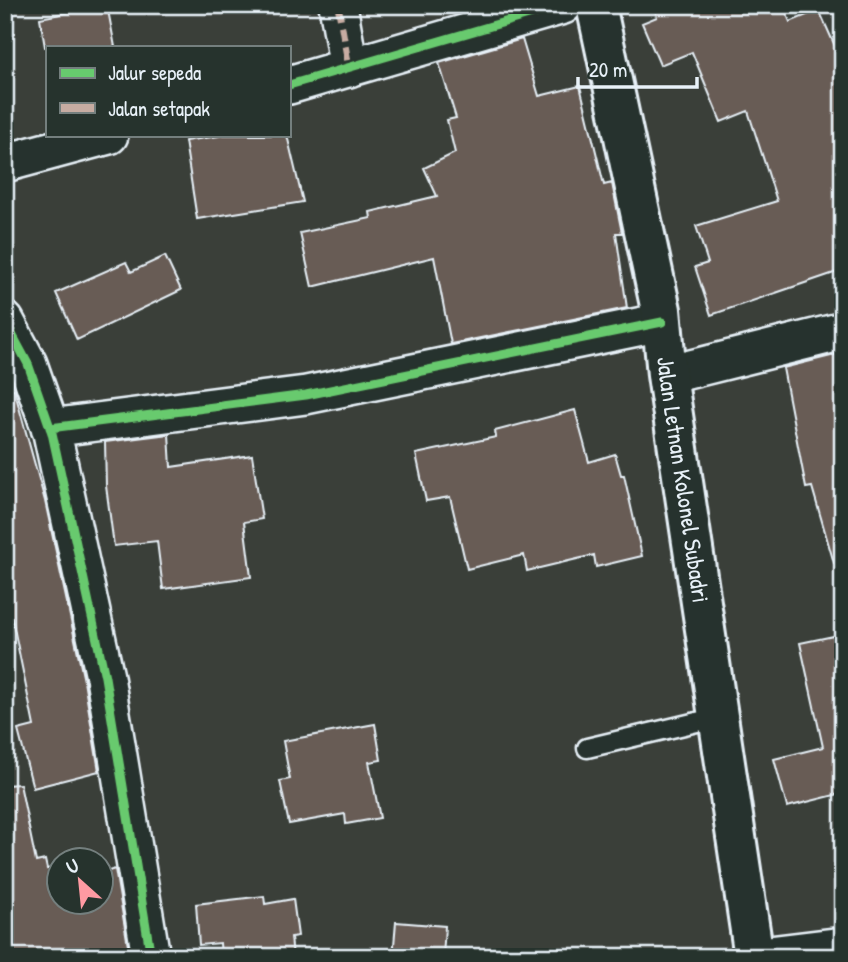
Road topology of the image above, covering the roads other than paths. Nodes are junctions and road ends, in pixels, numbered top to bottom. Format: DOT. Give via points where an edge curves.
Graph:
graph roads {
  1 [pos="338,5"];
  2 [pos="563,5"];
  3 [pos="596,5"];
  4 [pos="349,68"];
  5 [pos="290,85"];
  6 [pos="105,136"];
  7 [pos="5,163"];
  8 [pos="5,321"];
  9 [pos="662,322"];
  10 [pos="843,331"];
  11 [pos="667,375"];
  12 [pos="50,428"];
  13 [pos="718,717"];
  14 [pos="587,748"];
  15 [pos="843,946"];
  16 [pos="151,957"];
  17 [pos="754,957"];
  1 -- 4 [label="street"];
  2 -- 4 [label="street"];
  3 -- 9 [label="main road, Jalan Letnan Kolonel Subadri"];
  4 -- 5 [label="street"];
  6 -- 7 [label="street"];
  8 -- 12 [label="street" via="27,364"];
  9 -- 11 [label="main road, Jalan Letnan Kolonel Subadri"];
  9 -- 12 [label="street" via="306,396"];
  10 -- 11 [label="street"];
  11 -- 13 [label="main road, Jalan Letnan Kolonel Subadri"];
  12 -- 16 [label="street" via="105,677"];
  13 -- 14 [label="lane"];
  13 -- 17 [label="main road, Jalan Letnan Kolonel Subadri"];
  15 -- 17 [label="street"];
}
